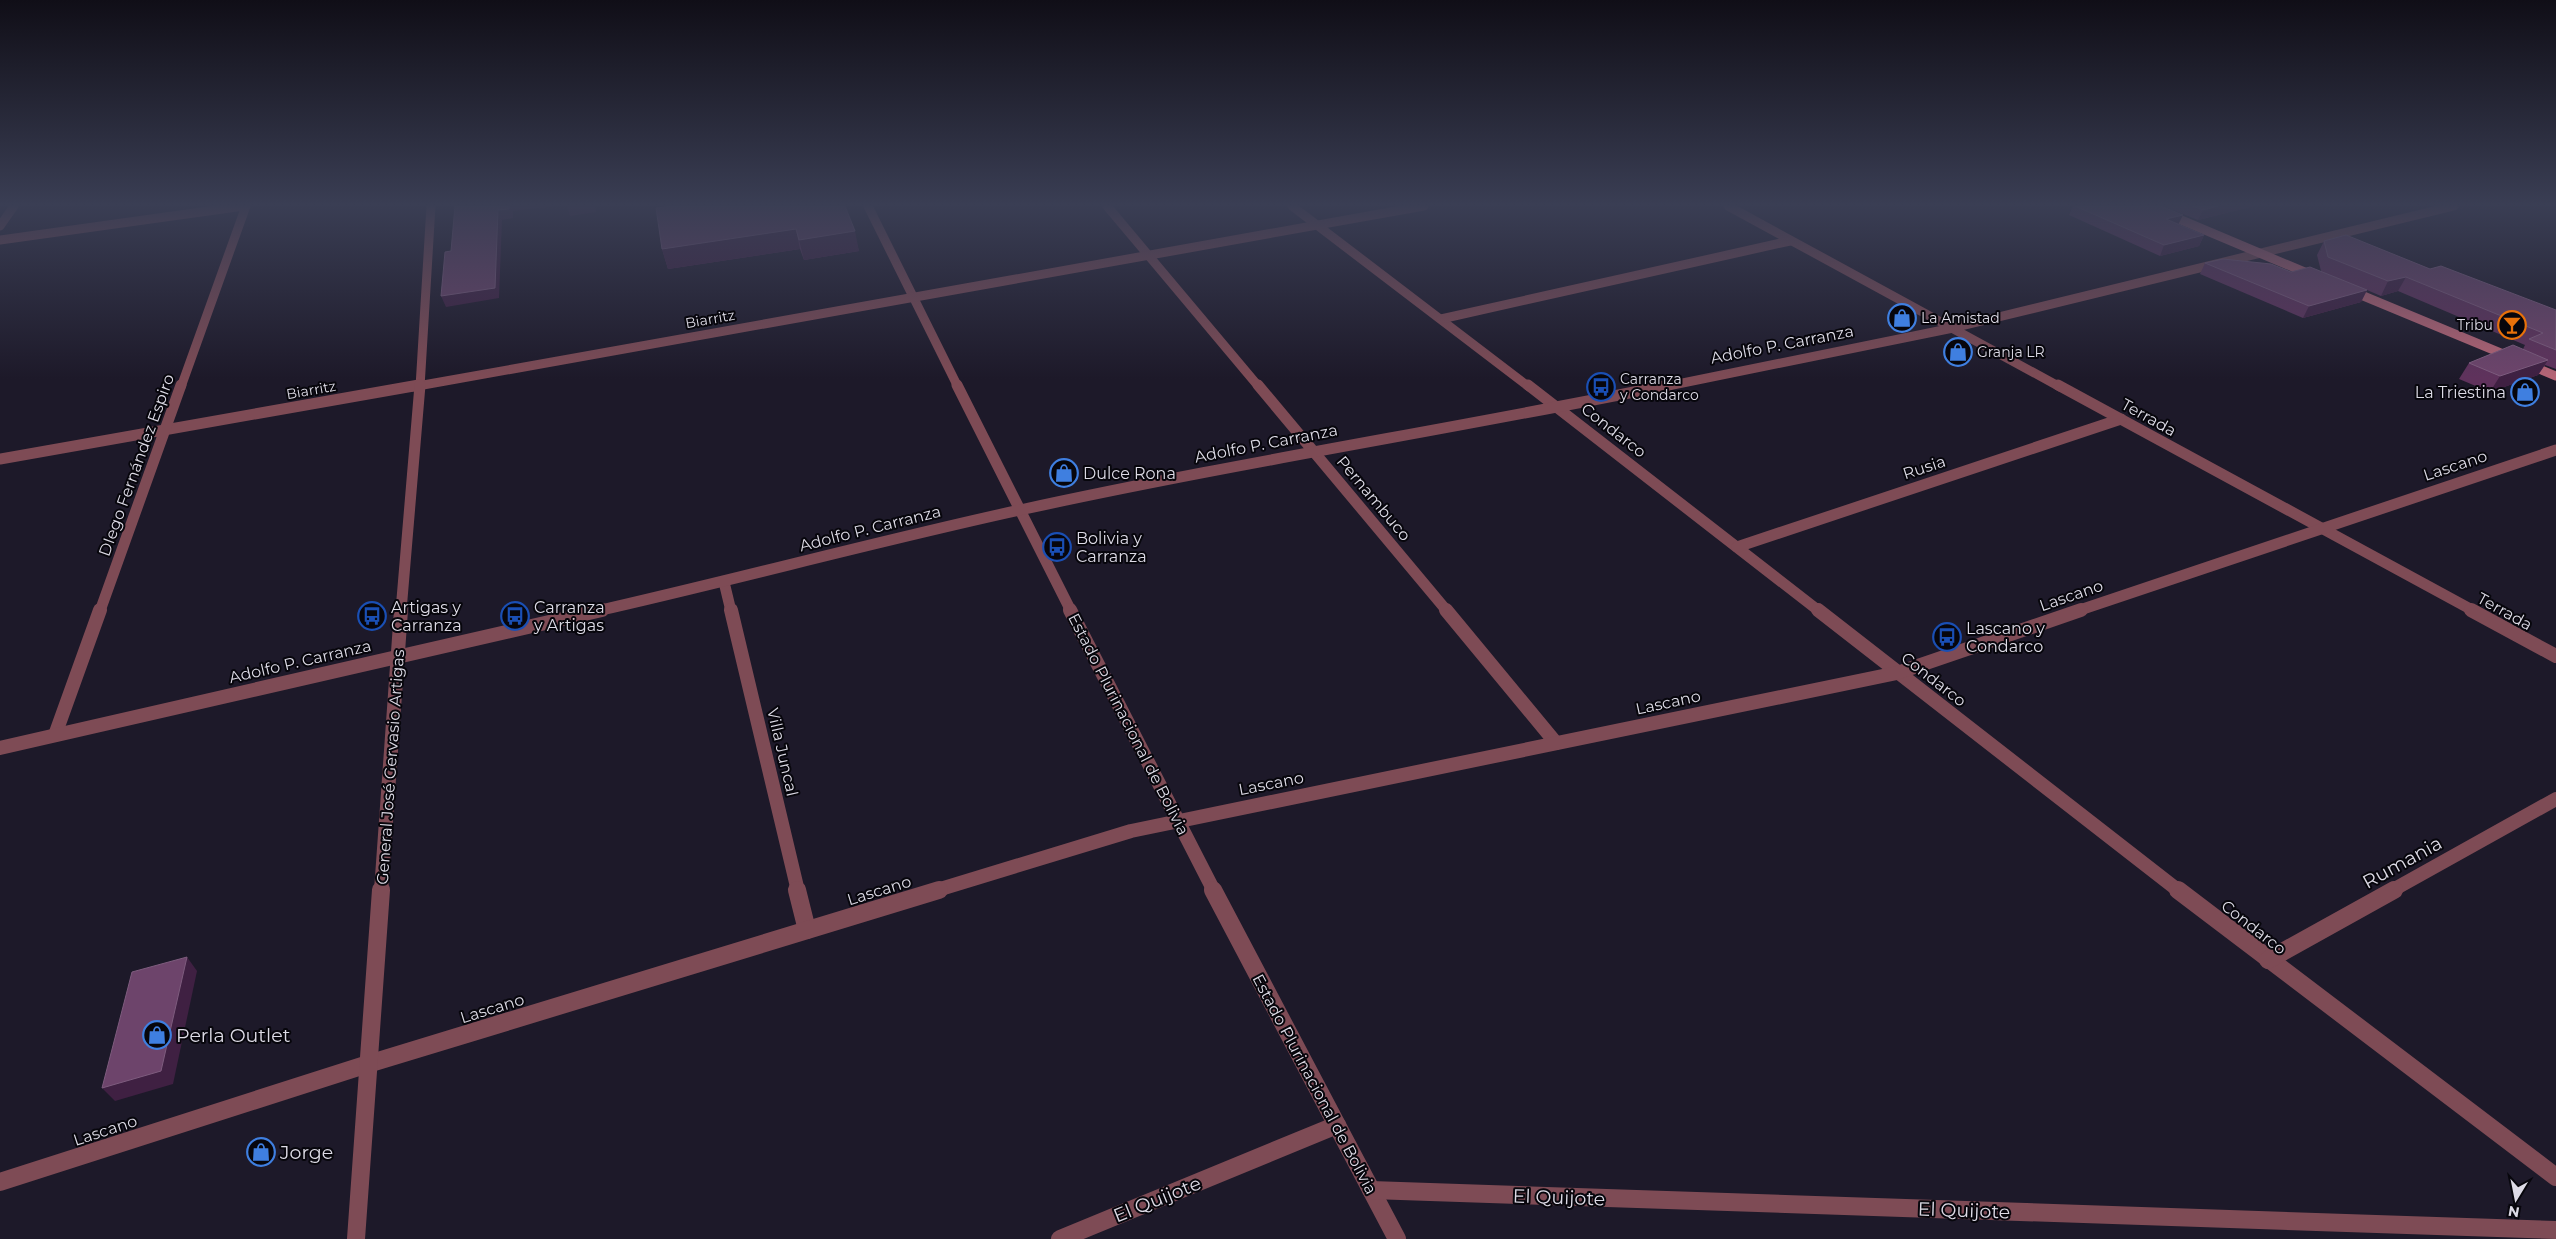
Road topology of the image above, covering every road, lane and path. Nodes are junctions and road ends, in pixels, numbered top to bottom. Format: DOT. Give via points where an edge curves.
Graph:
graph roads {
  1 [pos="225,264"];
  2 [pos="427,264"];
  3 [pos="898,264"];
  4 [pos="1108,264"];
  5 [pos="1154,264"];
  6 [pos="1368,264"];
  7 [pos="1688,264"];
  8 [pos="1833,264"];
  9 [pos="2215,264"];
  10 [pos="2285,264"];
  11 [pos="2322,279"];
  12 [pos="2341,286"];
  13 [pos="915,297"];
  14 [pos="1441,319"];
  15 [pos="1953,328"];
  16 [pos="2556,376"];
  17 [pos="420,385"];
  18 [pos="1556,408"];
  19 [pos="2121,419"];
  20 [pos="166,430"];
  21 [pos="2556,450"];
  22 [pos="1314,451"];
  23 [pos="0,459"];
  24 [pos="1019,510"];
  25 [pos="2320,528"];
  26 [pos="1737,547"];
  27 [pos="724,582"];
  28 [pos="2556,656"];
  29 [pos="397,657"];
  30 [pos="1897,673"];
  31 [pos="55,735"];
  32 [pos="1556,743"];
  33 [pos="0,748"];
  34 [pos="2556,799"];
  35 [pos="1177,820"];
  36 [pos="807,930"];
  37 [pos="2268,960"];
  38 [pos="368,1064"];
  39 [pos="1337,1125"];
  40 [pos="2556,1177"];
  41 [pos="0,1182"];
  42 [pos="1371,1190"];
  43 [pos="2556,1230"];
  44 [pos="356,1239"];
  45 [pos="1060,1239"];
  46 [pos="1397,1239"];
  1 -- 20 [label="street, DIego Fernández Espiro"];
  2 -- 17 [label="street, General José Gervasio Artigas"];
  3 -- 13 [label="street, Estado Plurinacional de Bolivia"];
  4 -- 13 [label="street, Biarritz"];
  5 -- 22 [label="street, Pernambuco"];
  6 -- 14 [label="street, Condarco"];
  7 -- 14 [label="street"];
  8 -- 15 [label="street, Terrada"];
  9 -- 15 [label="street, Adolfo P. Carranza"];
  10 -- 11 [label="main road"];
  12 -- 16 [label="main road"];
  13 -- 17 [label="street, Biarritz"];
  13 -- 24 [label="street, Estado Plurinacional de Bolivia"];
  14 -- 18 [label="street, Condarco"];
  15 -- 18 [label="street, Adolfo P. Carranza"];
  15 -- 19 [label="street, Terrada"];
  17 -- 20 [label="street, Biarritz"];
  17 -- 29 [label="street, General José Gervasio Artigas"];
  18 -- 22 [label="street, Adolfo P. Carranza"];
  18 -- 26 [label="street, Condarco"];
  19 -- 25 [label="street, Terrada"];
  19 -- 26 [label="street, Rusia"];
  20 -- 23 [label="street, Biarritz"];
  20 -- 31 [label="street, DIego Fernández Espiro"];
  21 -- 25 [label="street, Lascano"];
  22 -- 24 [label="street, Adolfo P. Carranza"];
  22 -- 32 [label="street, Pernambuco"];
  24 -- 27 [label="street, Adolfo P. Carranza"];
  24 -- 35 [label="street, Estado Plurinacional de Bolivia"];
  25 -- 28 [label="street, Terrada"];
  25 -- 30 [label="street, Lascano"];
  26 -- 30 [label="street, Condarco"];
  27 -- 29 [label="street, Adolfo P. Carranza"];
  27 -- 36 [label="street, Villa Juncal"];
  29 -- 31 [label="street, Adolfo P. Carranza"];
  29 -- 38 [label="street, General José Gervasio Artigas"];
  30 -- 32 [label="street, Lascano"];
  30 -- 37 [label="street, Condarco"];
  31 -- 33 [label="street, Adolfo P. Carranza"];
  32 -- 35 [label="street, Lascano"];
  34 -- 37 [label="street, Rumania"];
  35 -- 36 [label="street, Lascano" via="1131,831"];
  35 -- 39 [label="street, Estado Plurinacional de Bolivia"];
  36 -- 38 [label="street, Lascano"];
  37 -- 40 [label="street, Condarco"];
  38 -- 41 [label="street, Lascano"];
  38 -- 44 [label="street, General José Gervasio Artigas"];
  39 -- 42 [label="street, Estado Plurinacional de Bolivia"];
  39 -- 45 [label="street, El Quijote"];
  42 -- 43 [label="street, El Quijote"];
  42 -- 46 [label="street, Estado Plurinacional de Bolivia"];
}
